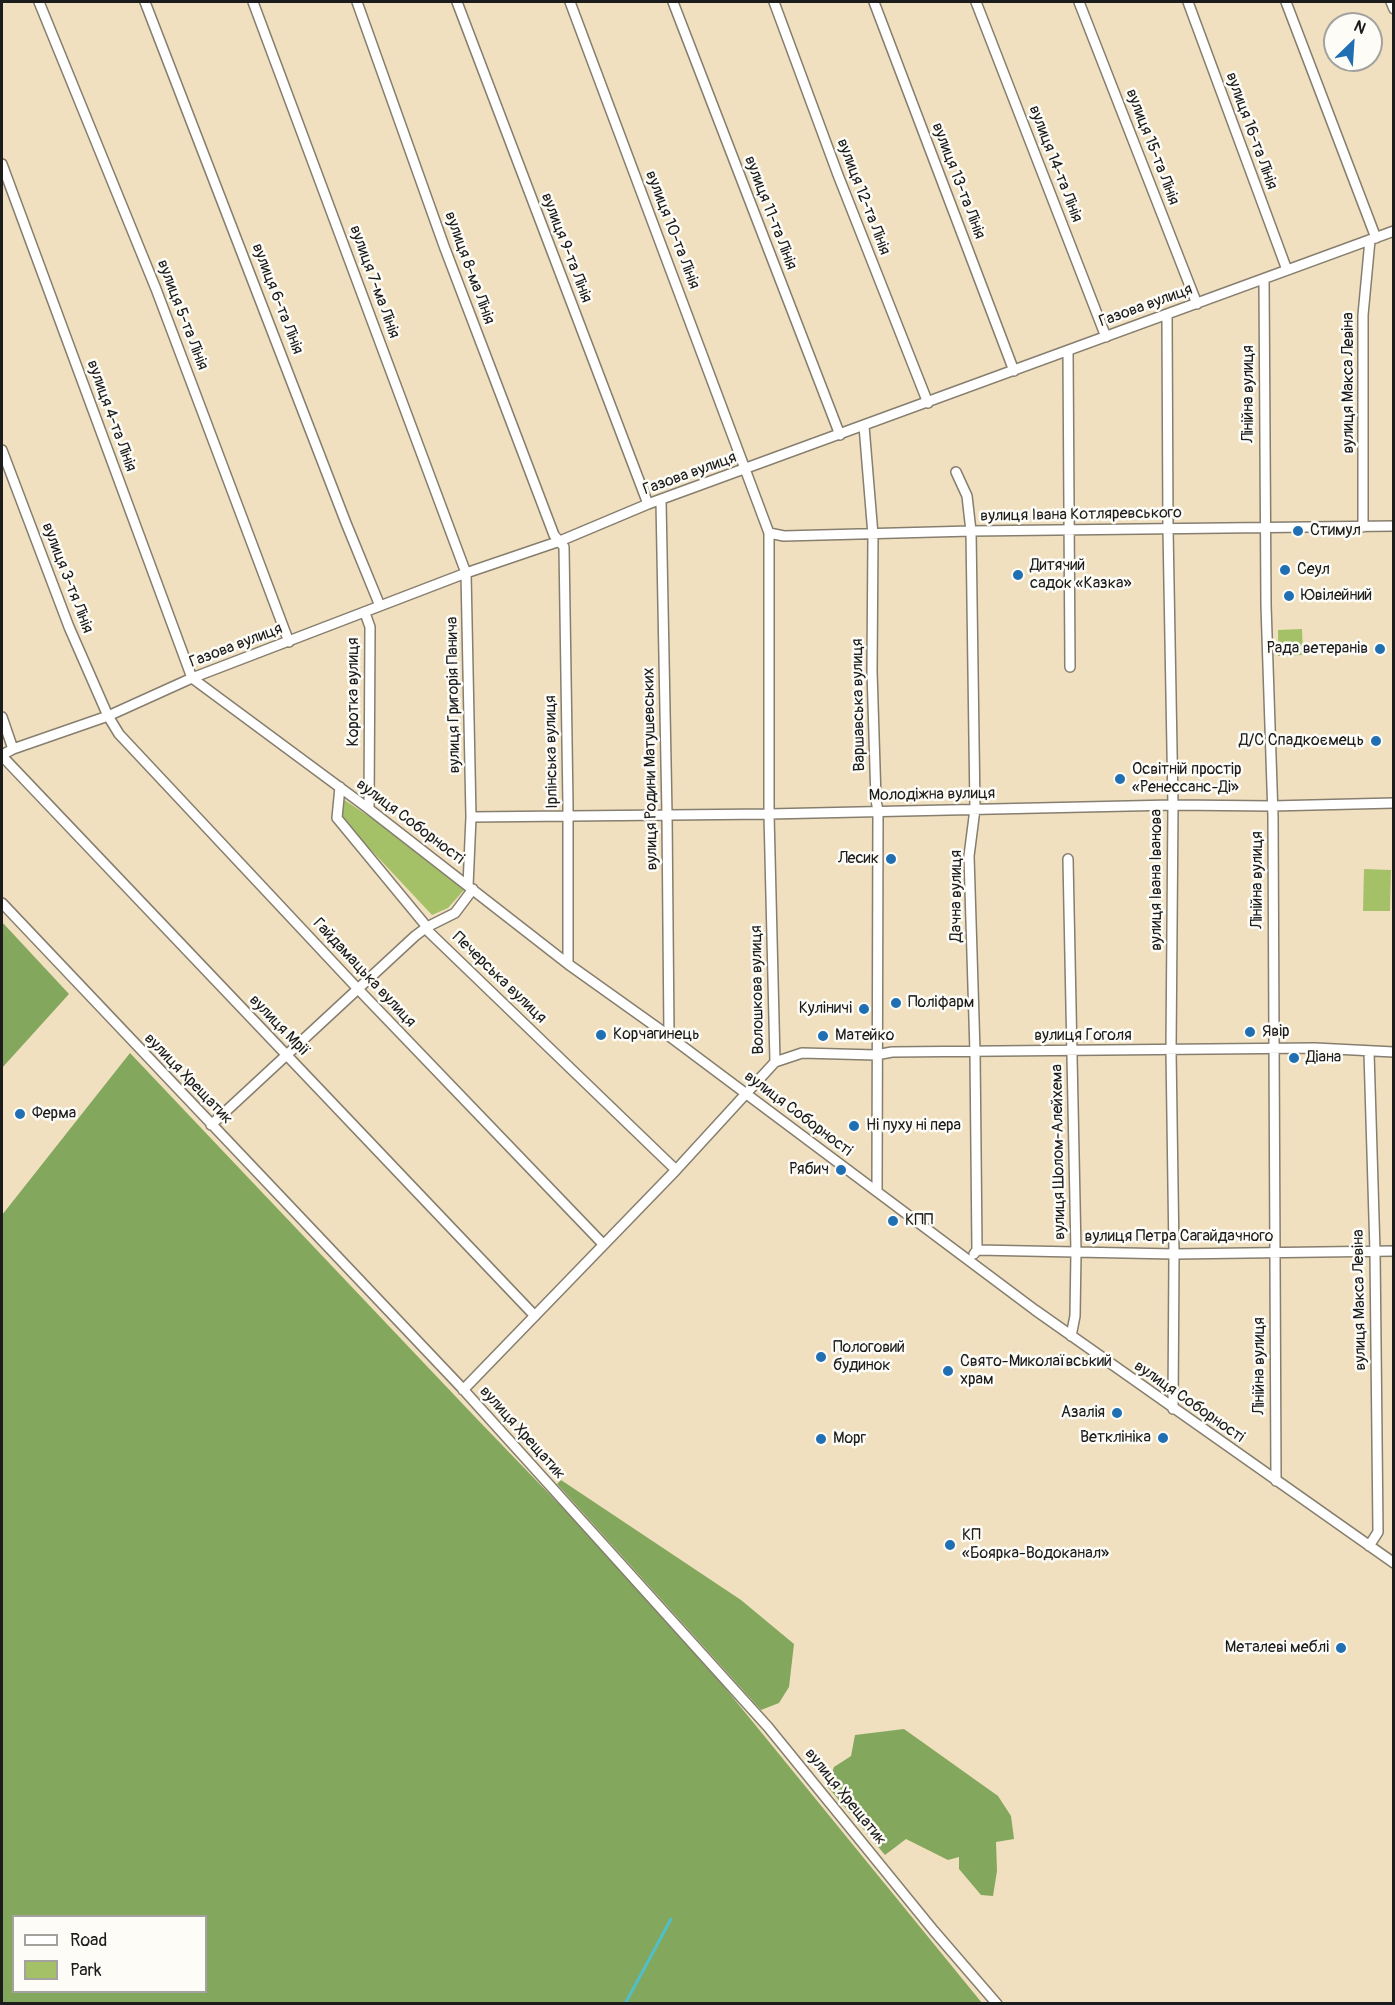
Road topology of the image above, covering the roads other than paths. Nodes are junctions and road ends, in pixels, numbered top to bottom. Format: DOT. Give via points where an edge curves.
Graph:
graph roads {
  1 [pos="39,2"];
  2 [pos="146,2"];
  3 [pos="253,2"];
  4 [pos="357,2"];
  5 [pos="457,2"];
  6 [pos="570,2"];
  7 [pos="673,2"];
  8 [pos="774,2"];
  9 [pos="874,2"];
  10 [pos="976,2"];
  11 [pos="1079,2"];
  12 [pos="1188,2"];
  13 [pos="1286,2"];
  14 [pos="1390,2"];
  15 [pos="1394,9"];
  16 [pos="2,164"];
  17 [pos="1394,231"];
  18 [pos="1373,239"];
  19 [pos="1287,270"];
  20 [pos="1264,279"];
  21 [pos="1197,304"];
  22 [pos="1167,315"];
  23 [pos="1106,337"];
  24 [pos="1068,351"];
  25 [pos="1014,371"];
  26 [pos="928,403"];
  27 [pos="864,426"];
  28 [pos="840,435"];
  29 [pos="2,450"];
  30 [pos="746,470"];
  31 [pos="956,472"];
  32 [pos="661,501"];
  33 [pos="648,504"];
  34 [pos="1363,526"];
  35 [pos="1394,526"];
  36 [pos="1264,528"];
  37 [pos="1168,529"];
  38 [pos="1069,530"];
  39 [pos="971,531"];
  40 [pos="769,533"];
  41 [pos="873,535"];
  42 [pos="560,541"];
  43 [pos="466,573"];
  44 [pos="380,606"];
  45 [pos="365,613"];
  46 [pos="289,642"];
  47 [pos="1070,667"];
  48 [pos="192,678"];
  49 [pos="108,716"];
  50 [pos="2,717"];
  51 [pos="13,748"];
  52 [pos="2,755"];
  53 [pos="340,787"];
  54 [pos="1394,803"];
  55 [pos="1173,805"];
  56 [pos="1272,806"];
  57 [pos="369,808"];
  58 [pos="975,809"];
  59 [pos="878,812"];
  60 [pos="769,814"];
  61 [pos="667,815"];
  62 [pos="568,816"];
  63 [pos="471,817"];
  64 [pos="1068,859"];
  65 [pos="470,887"];
  66 [pos="2,903"];
  67 [pos="428,927"];
  68 [pos="567,964"];
  69 [pos="358,989"];
  70 [pos="669,1036"];
  71 [pos="1171,1050"];
  72 [pos="1273,1050"];
  73 [pos="1071,1051"];
  74 [pos="975,1052"];
  75 [pos="1368,1052"];
  76 [pos="1394,1052"];
  77 [pos="287,1055"];
  78 [pos="876,1055"];
  79 [pos="775,1062"];
  80 [pos="746,1095"];
  81 [pos="211,1125"];
  82 [pos="676,1170"];
  83 [pos="877,1191"];
  84 [pos="603,1245"];
  85 [pos="977,1250"];
  86 [pos="1394,1251"];
  87 [pos="1076,1252"];
  88 [pos="1375,1252"];
  89 [pos="1274,1253"];
  90 [pos="1174,1254"];
  91 [pos="969,1261"];
  92 [pos="535,1316"];
  93 [pos="1071,1336"];
  94 [pos="463,1390"];
  95 [pos="1173,1409"];
  96 [pos="1276,1481"];
  97 [pos="1369,1546"];
  98 [pos="1394,1563"];
  99 [pos="996,2004"];
  1 -- 46 [label="street, вулиця 5-та Лінія" via="156,289"];
  2 -- 44 [label="street, вулиця 6-та Лінія"];
  3 -- 43 [label="street, вулиця 7-ма Лінія"];
  4 -- 42 [label="street, вулиця 8-ма Лінія" via="444,246 554,535"];
  5 -- 33 [label="street, вулиця 9-та Лінія"];
  6 -- 30 [label="street, вулиця 10-та Лінія"];
  7 -- 28 [label="street, вулиця 11-та Лінія"];
  8 -- 26 [label="street, вулиця 12-та Лінія"];
  9 -- 25 [label="street, вулиця 13-та Лінія"];
  10 -- 23 [label="street, вулиця 14-та Лінія"];
  11 -- 21 [label="street, вулиця 15-та Лінія"];
  12 -- 19 [label="street, вулиця 16-та Лінія"];
  13 -- 18 [label="street"];
  14 -- 15 [label="street"];
  16 -- 48 [label="street, вулиця 4-та Лінія"];
  17 -- 18 [label="street, Газова вулиця"];
  18 -- 19 [label="street, Газова вулиця"];
  18 -- 34 [label="street, вулиця Макса Левіна" via="1363,315"];
  19 -- 20 [label="street, Газова вулиця"];
  20 -- 21 [label="street, Газова вулиця"];
  20 -- 36 [label="street, Лінійна вулиця"];
  21 -- 22 [label="street, Газова вулиця"];
  22 -- 23 [label="street, Газова вулиця"];
  22 -- 37 [label="street, вулиця Івана Іванова"];
  23 -- 24 [label="street, Газова вулиця"];
  24 -- 25 [label="street, Газова вулиця"];
  24 -- 38 [label="street"];
  25 -- 26 [label="street, Газова вулиця"];
  26 -- 27 [label="street, Газова вулиця"];
  27 -- 28 [label="street, Газова вулиця"];
  27 -- 41 [label="street, Варшавська вулиця"];
  28 -- 30 [label="street, Газова вулиця"];
  29 -- 49 [label="street, вулиця 3-тя Лінія" via="69,627"];
  30 -- 32 [label="street, Газова вулиця"];
  30 -- 40 [label="street, Волошкова вулиця"];
  31 -- 39 [label="street, Дачна вулиця" via="967,496"];
  32 -- 33 [label="street, Газова вулиця"];
  32 -- 61 [label="street, вулиця Родини Матушевських"];
  33 -- 42 [label="street, Газова вулиця"];
  34 -- 35 [label="street, вулиця Івана Котляревського"];
  34 -- 36 [label="street, вулиця Івана Котляревського"];
  36 -- 37 [label="street, вулиця Івана Котляревського"];
  36 -- 56 [label="street, Лінійна вулиця"];
  37 -- 38 [label="street, вулиця Івана Котляревського"];
  37 -- 55 [label="street, вулиця Івана Іванова"];
  38 -- 39 [label="street, вулиця Івана Котляревського"];
  38 -- 47 [label="street"];
  39 -- 41 [label="street, вулиця Івана Котляревського"];
  39 -- 58 [label="street, Дачна вулиця"];
  40 -- 41 [label="street, вулиця Івана Котляревського"];
  40 -- 60 [label="street, Волошкова вулиця"];
  41 -- 59 [label="street, Варшавська вулиця" via="872,671"];
  42 -- 43 [label="street, Газова вулиця"];
  42 -- 62 [label="street, Ірпінська вулиця" via="564,547"];
  43 -- 44 [label="street, Газова вулиця"];
  43 -- 63 [label="street, вулиця Григорія Панича"];
  44 -- 45 [label="street, Газова вулиця"];
  45 -- 46 [label="street, Газова вулиця"];
  45 -- 57 [label="street, Коротка вулиця" via="370,627"];
  46 -- 48 [label="street, Газова вулиця"];
  48 -- 49 [label="street, Газова вулиця"];
  48 -- 53 [label="street, вулиця Соборності"];
  49 -- 51 [label="street, Газова вулиця"];
  49 -- 69 [label="street, Гайдамацька вулиця" via="119,734"];
  50 -- 51 [label="street"];
  51 -- 52 [label="street, Газова вулиця"];
  52 -- 77 [label="street, вулиця Мрії"];
  53 -- 57 [label="street, вулиця Соборності"];
  53 -- 67 [label="street, Печерська вулиця" via="337,818"];
  54 -- 56 [label="street, Молодіжна вулиця"];
  55 -- 56 [label="street, Молодіжна вулиця"];
  55 -- 58 [label="street, Молодіжна вулиця"];
  55 -- 71 [label="street, вулиця Івана Іванова"];
  56 -- 72 [label="street, Лінійна вулиця"];
  57 -- 65 [label="street, вулиця Соборності"];
  58 -- 59 [label="street, Молодіжна вулиця"];
  58 -- 74 [label="street, Дачна вулиця" via="969,856"];
  59 -- 60 [label="street, Молодіжна вулиця"];
  59 -- 78 [label="street, Варшавська вулиця"];
  60 -- 61 [label="street, Молодіжна вулиця"];
  60 -- 79 [label="street, Волошкова вулиця"];
  61 -- 62 [label="street, Молодіжна вулиця"];
  61 -- 70 [label="street, вулиця Родини Матушевських"];
  62 -- 63 [label="street, Молодіжна вулиця"];
  62 -- 68 [label="street, Ірпінська вулиця"];
  63 -- 65 [label="street, вулиця Григорія Панича"];
  64 -- 73 [label="street, вулиця Шолом-Алейхема"];
  65 -- 67 [label="street" via="455,913"];
  65 -- 68 [label="street, вулиця Соборності"];
  66 -- 81 [label="street, вулиця Хрещатик"];
  67 -- 69 [label="street"];
  67 -- 82 [label="street, Печерська вулиця"];
  68 -- 70 [label="street, вулиця Соборності"];
  69 -- 77 [label="street"];
  69 -- 84 [label="street, Гайдамацька вулиця"];
  70 -- 80 [label="street, вулиця Соборності"];
  71 -- 72 [label="street, вулиця Гоголя"];
  71 -- 73 [label="street, вулиця Гоголя"];
  71 -- 90 [label="street, вулиця Івана Іванова"];
  72 -- 75 [label="street, вулиця Гоголя"];
  72 -- 89 [label="street, Лінійна вулиця"];
  73 -- 74 [label="street, вулиця Гоголя"];
  73 -- 87 [label="street, вулиця Шолом-Алейхема"];
  74 -- 78 [label="street, вулиця Гоголя"];
  74 -- 85 [label="street, Дачна вулиця"];
  75 -- 76 [label="street, вулиця Гоголя"];
  75 -- 88 [label="street, вулиця Макса Левіна"];
  77 -- 81 [label="street"];
  77 -- 92 [label="street, вулиця Мрії"];
  78 -- 79 [label="street, вулиця Гоголя" via="802,1053"];
  78 -- 83 [label="street, Варшавська вулиця"];
  79 -- 80 [label="street, Волошкова вулиця"];
  80 -- 82 [label="street, Волошкова вулиця"];
  80 -- 83 [label="street, вулиця Соборності"];
  81 -- 94 [label="street, вулиця Хрещатик"];
  82 -- 84 [label="street, Волошкова вулиця"];
  83 -- 91 [label="street, вулиця Соборності"];
  84 -- 92 [label="street, Волошкова вулиця"];
  85 -- 87 [label="street, вулиця Петра Сагайдачного"];
  85 -- 91 [label="street"];
  86 -- 88 [label="street, вулиця Петра Сагайдачного"];
  87 -- 90 [label="street, вулиця Петра Сагайдачного"];
  87 -- 93 [label="street, вулиця Шолом-Алейхема"];
  88 -- 89 [label="street, вулиця Петра Сагайдачного"];
  88 -- 97 [label="street, вулиця Макса Левіна" via="1377,1532"];
  89 -- 90 [label="street, вулиця Петра Сагайдачного"];
  89 -- 96 [label="street, Лінійна вулиця"];
  90 -- 95 [label="street, вулиця Івана Іванова"];
  91 -- 93 [label="street, вулиця Соборності"];
  92 -- 94 [label="street, Волошкова вулиця"];
  93 -- 95 [label="street, вулиця Соборності"];
  94 -- 99 [label="street, вулиця Хрещатик" via="768,1727"];
  95 -- 96 [label="street, вулиця Соборності"];
  96 -- 97 [label="street, вулиця Соборності"];
  97 -- 98 [label="street, вулиця Соборності"];
}
